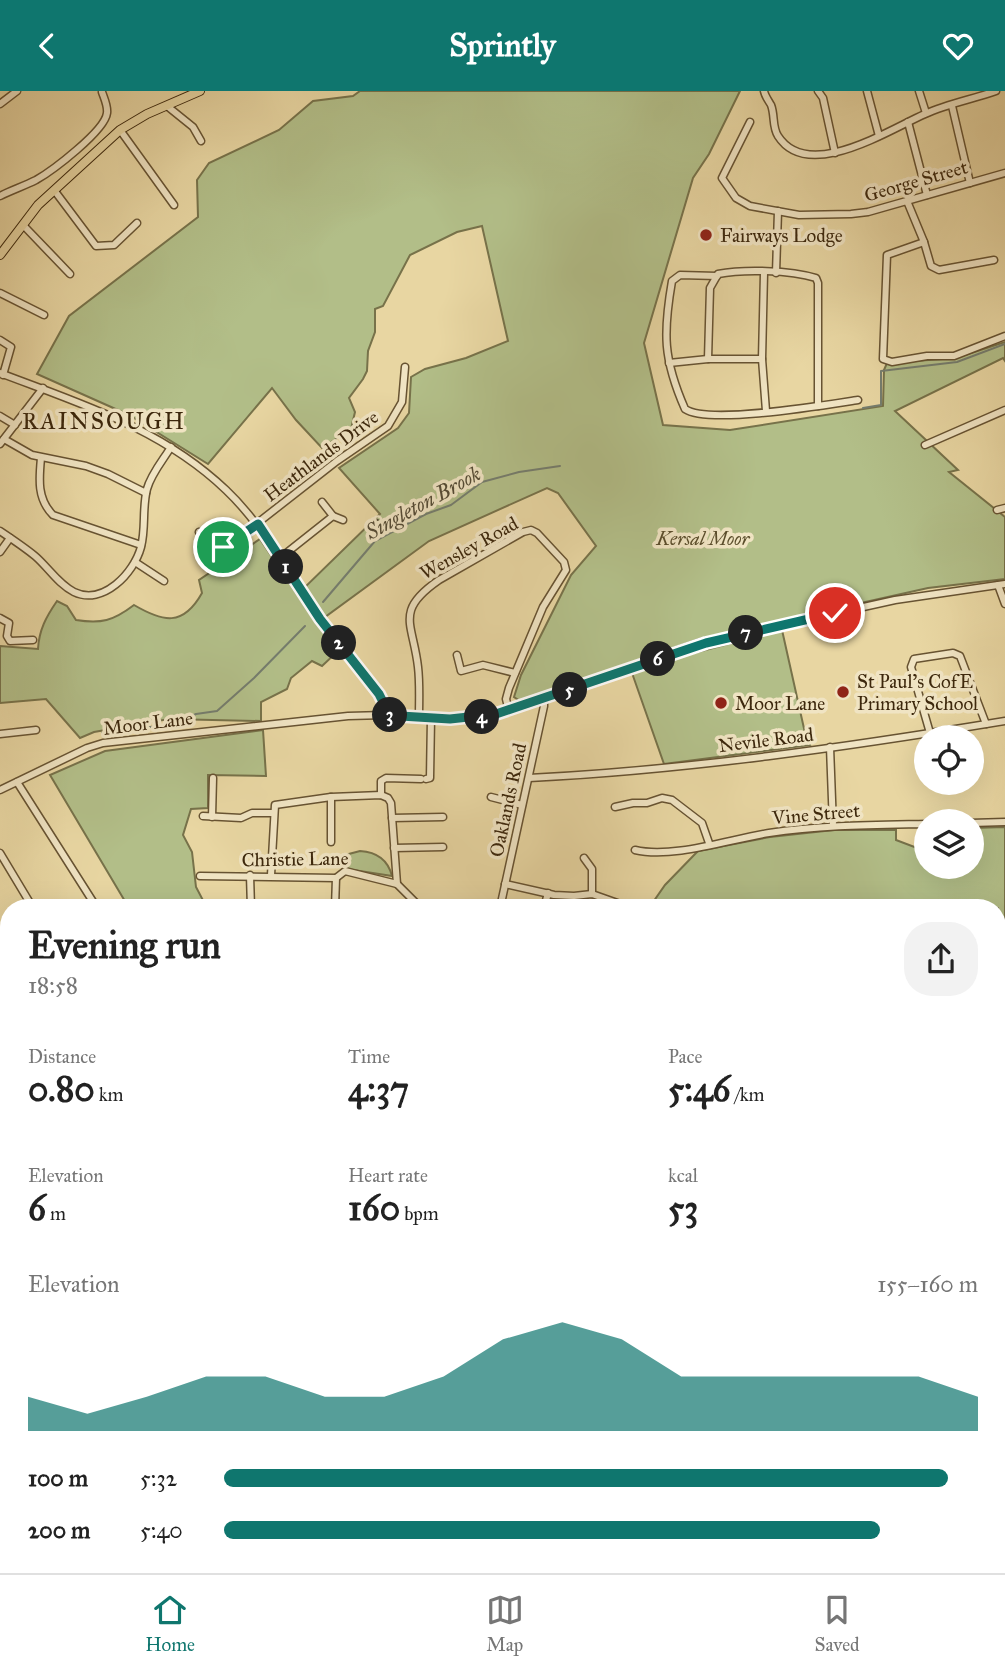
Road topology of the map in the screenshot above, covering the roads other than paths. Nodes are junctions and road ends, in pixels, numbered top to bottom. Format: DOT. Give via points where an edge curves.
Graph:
graph roads {
  1 [pos="17,91"];
  2 [pos="200,91"];
  3 [pos="764,91"];
  4 [pos="818,91"];
  5 [pos="867,91"];
  6 [pos="919,91"];
  7 [pos="996,91"];
  8 [pos="102,92"];
  9 [pos="0,104"];
  10 [pos="167,106"];
  11 [pos="952,106"];
  12 [pos="926,113"];
  13 [pos="750,122"];
  14 [pos="908,122"];
  15 [pos="120,130"];
  16 [pos="878,136"];
  17 [pos="201,141"];
  18 [pos="835,153"];
  19 [pos="1005,173"];
  20 [pos="970,183"];
  21 [pos="54,190"];
  22 [pos="927,195"];
  23 [pos="0,196"];
  24 [pos="907,201"];
  25 [pos="174,205"];
  26 [pos="778,211"];
  27 [pos="137,223"];
  28 [pos="23,225"];
  29 [pos="924,242"];
  30 [pos="0,255"];
  31 [pos="994,260"];
  32 [pos="764,273"];
  33 [pos="776,273"];
  34 [pos="70,274"];
  35 [pos="717,276"];
  36 [pos="0,293"];
  37 [pos="44,315"];
  38 [pos="1005,336"];
  39 [pos="0,340"];
  40 [pos="708,359"];
  41 [pos="762,359"];
  42 [pos="669,363"];
  43 [pos="405,367"];
  44 [pos="2,374"];
  45 [pos="43,389"];
  46 [pos="858,400"];
  47 [pos="818,406"];
  48 [pos="1005,410"];
  49 [pos="766,411"];
  50 [pos="0,415"];
  51 [pos="15,425"];
  52 [pos="2,441"];
  53 [pos="925,446"];
  54 [pos="171,447"];
  55 [pos="41,458"];
  56 [pos="146,493"];
  57 [pos="322,502"];
  58 [pos="333,516"];
  59 [pos="343,520"];
  60 [pos="258,524"];
  61 [pos="0,531"];
  62 [pos="199,532"];
  63 [pos="10,538"];
  64 [pos="142,545"];
  65 [pos="0,552"];
  66 [pos="280,558"];
  67 [pos="135,562"];
  68 [pos="164,581"];
  69 [pos="1001,584"];
  70 [pos="1005,604"];
  71 [pos="0,618"];
  72 [pos="33,640"];
  73 [pos="457,655"];
  74 [pos="515,674"];
  75 [pos="544,699"];
  76 [pos="509,711"];
  77 [pos="384,715"];
  78 [pos="419,717"];
  79 [pos="431,718"];
  80 [pos="1005,721"];
  81 [pos="986,724"];
  82 [pos="928,725"];
  83 [pos="980,725"];
  84 [pos="36,730"];
  85 [pos="0,734"];
  86 [pos="914,735"];
  87 [pos="830,747"];
  88 [pos="214,778"];
  89 [pos="529,778"];
  90 [pos="16,782"];
  91 [pos="0,790"];
  92 [pos="381,795"];
  93 [pos="331,797"];
  94 [pos="491,797"];
  95 [pos="522,805"];
  96 [pos="273,813"];
  97 [pos="622,814"];
  98 [pos="203,816"];
  99 [pos="212,817"];
  100 [pos="443,817"];
  101 [pos="392,818"];
  102 [pos="1005,822"];
  103 [pos="984,823"];
  104 [pos="914,824"];
  105 [pos="834,826"];
  106 [pos="330,842"];
  107 [pos="709,843"];
  108 [pos="443,847"];
  109 [pos="394,848"];
  110 [pos="0,853"];
  111 [pos="640,853"];
  112 [pos="584,858"];
  113 [pos="250,875"];
  114 [pos="271,875"];
  115 [pos="200,876"];
  116 [pos="336,878"];
  117 [pos="397,884"];
  118 [pos="505,884"];
  119 [pos="548,893"];
  120 [pos="592,894"];
  121 [pos="28,899"];
  122 [pos="91,899"];
  123 [pos="250,899"];
  124 [pos="335,899"];
  125 [pos="412,899"];
  126 [pos="502,899"];
  127 [pos="546,899"];
  128 [pos="602,899"];
  1 -- 9 [label="street"];
  2 -- 10 [label="main road"];
  3 -- 18 [label="street" via="783,142 804,153"];
  4 -- 18 [label="street"];
  5 -- 16 [label="street"];
  6 -- 12 [label="street"];
  7 -- 11 [label="street"];
  8 -- 23 [label="street" via="108,110 105,121 56,167"];
  10 -- 15 [label="main road"];
  10 -- 17 [label="street" via="193,127"];
  11 -- 12 [label="street"];
  11 -- 20 [label="street"];
  12 -- 14 [label="street"];
  13 -- 26 [label="street, George Street" via="722,178 741,203"];
  14 -- 16 [label="street"];
  14 -- 22 [label="street"];
  15 -- 21 [label="main road"];
  15 -- 25 [label="street"];
  16 -- 18 [label="street"];
  19 -- 20 [label="street, George Street"];
  20 -- 22 [label="street, George Street"];
  21 -- 27 [label="street" via="96,246 114,246"];
  21 -- 28 [label="main road"];
  22 -- 24 [label="street, George Street"];
  24 -- 26 [label="street, George Street" via="851,214"];
  24 -- 29 [label="street"];
  26 -- 33 [label="street"];
  28 -- 30 [label="main road"];
  28 -- 34 [label="street"];
  29 -- 31 [label="street" via="935,269"];
  29 -- 38 [label="street" via="887,255 885,361 954,356"];
  32 -- 33 [label="street"];
  32 -- 35 [label="street"];
  32 -- 41 [label="street"];
  33 -- 47 [label="street" via="806,275 818,283"];
  35 -- 40 [label="street" via="710,288"];
  35 -- 42 [label="street" via="680,275 672,281 665,323"];
  36 -- 37 [label="street"];
  39 -- 44 [label="street" via="11,347"];
  40 -- 41 [label="street"];
  40 -- 42 [label="street"];
  41 -- 49 [label="street"];
  42 -- 49 [label="street" via="685,409 692,414"];
  43 -- 60 [label="street, Heathlands Drive" via="402,403 388,426"];
  44 -- 45 [label="street"];
  45 -- 51 [label="street"];
  45 -- 54 [label="street" via="100,410"];
  46 -- 47 [label="street"];
  47 -- 49 [label="street"];
  48 -- 53 [label="street"];
  50 -- 51 [label="street"];
  51 -- 52 [label="street"];
  52 -- 55 [label="street"];
  54 -- 56 [label="street"];
  54 -- 60 [label="street" via="226,489"];
  55 -- 56 [label="street" via="86,466"];
  55 -- 64 [label="street" via="40,494 46,509"];
  56 -- 64 [label="street"];
  57 -- 58 [label="street"];
  58 -- 59 [label="street"];
  58 -- 66 [label="street"];
  60 -- 62 [label="street, Heathlands Drive" via="223,547"];
  60 -- 66 [label="street"];
  61 -- 63 [label="street"];
  63 -- 65 [label="street"];
  63 -- 67 [label="street" via="67,588 85,596 106,591"];
  64 -- 67 [label="street"];
  66 -- 77 [label="street" via="320,619 379,694"];
  67 -- 68 [label="street"];
  69 -- 70 [label="street"];
  69 -- 75 [label="street, Moor Lane" via="895,600 729,637"];
  71 -- 72 [label="street" via="9,624 10,641"];
  73 -- 74 [label="street" via="461,671 483,665"];
  74 -- 76 [label="street" via="506,699"];
  74 -- 78 [label="street, Wensley Road" via="543,607 566,570 565,562 537,533 527,531 439,580 416,598 409,622 418,667"];
  75 -- 76 [label="street, Moor Lane"];
  75 -- 89 [label="street, Oaklands Road"];
  76 -- 79 [label="street, Moor Lane" via="482,717"];
  77 -- 78 [label="street, Moor Lane"];
  77 -- 90 [label="street, Moor Lane" via="103,743"];
  78 -- 79 [label="street, Moor Lane"];
  79 -- 92 [label="street" via="426,779 386,778 381,781"];
  80 -- 81 [label="street, Nevile Road"];
  81 -- 82 [label="street" via="960,656 953,653 914,660 911,667"];
  81 -- 83 [label="street, Nevile Road"];
  84 -- 85 [label="street"];
  86 -- 87 [label="street, Nevile Road"];
  87 -- 89 [label="street, Nevile Road" via="659,769"];
  87 -- 105 [label="street"];
  88 -- 99 [label="street"];
  89 -- 95 [label="street, Oaklands Road"];
  90 -- 91 [label="street, Moor Lane"];
  90 -- 122 [label="street"];
  92 -- 93 [label="street"];
  92 -- 101 [label="street" via="390,800"];
  93 -- 96 [label="street" via="276,804"];
  93 -- 106 [label="street"];
  94 -- 95 [label="street"];
  95 -- 118 [label="street, Oaklands Road"];
  96 -- 99 [label="street"];
  96 -- 114 [label="street"];
  97 -- 107 [label="street" via="618,806 672,800 702,823"];
  98 -- 99 [label="street"];
  100 -- 101 [label="street"];
  101 -- 109 [label="street"];
  102 -- 103 [label="street"];
  104 -- 105 [label="street, Vine Street"];
  105 -- 107 [label="street, Vine Street"];
  107 -- 111 [label="street, Vine Street" via="684,851"];
  108 -- 109 [label="street"];
  109 -- 117 [label="street"];
  110 -- 121 [label="street"];
  112 -- 120 [label="street" via="592,869"];
  113 -- 114 [label="street, Christie Lane"];
  113 -- 115 [label="street, Christie Lane"];
  113 -- 123 [label="street"];
  114 -- 116 [label="street, Christie Lane"];
  116 -- 117 [label="street, Christie Lane" via="345,871"];
  116 -- 124 [label="street"];
  117 -- 125 [label="street"];
  118 -- 119 [label="street"];
  118 -- 126 [label="street, Oaklands Road"];
  119 -- 120 [label="street"];
  119 -- 127 [label="street"];
  120 -- 128 [label="street"];
}
